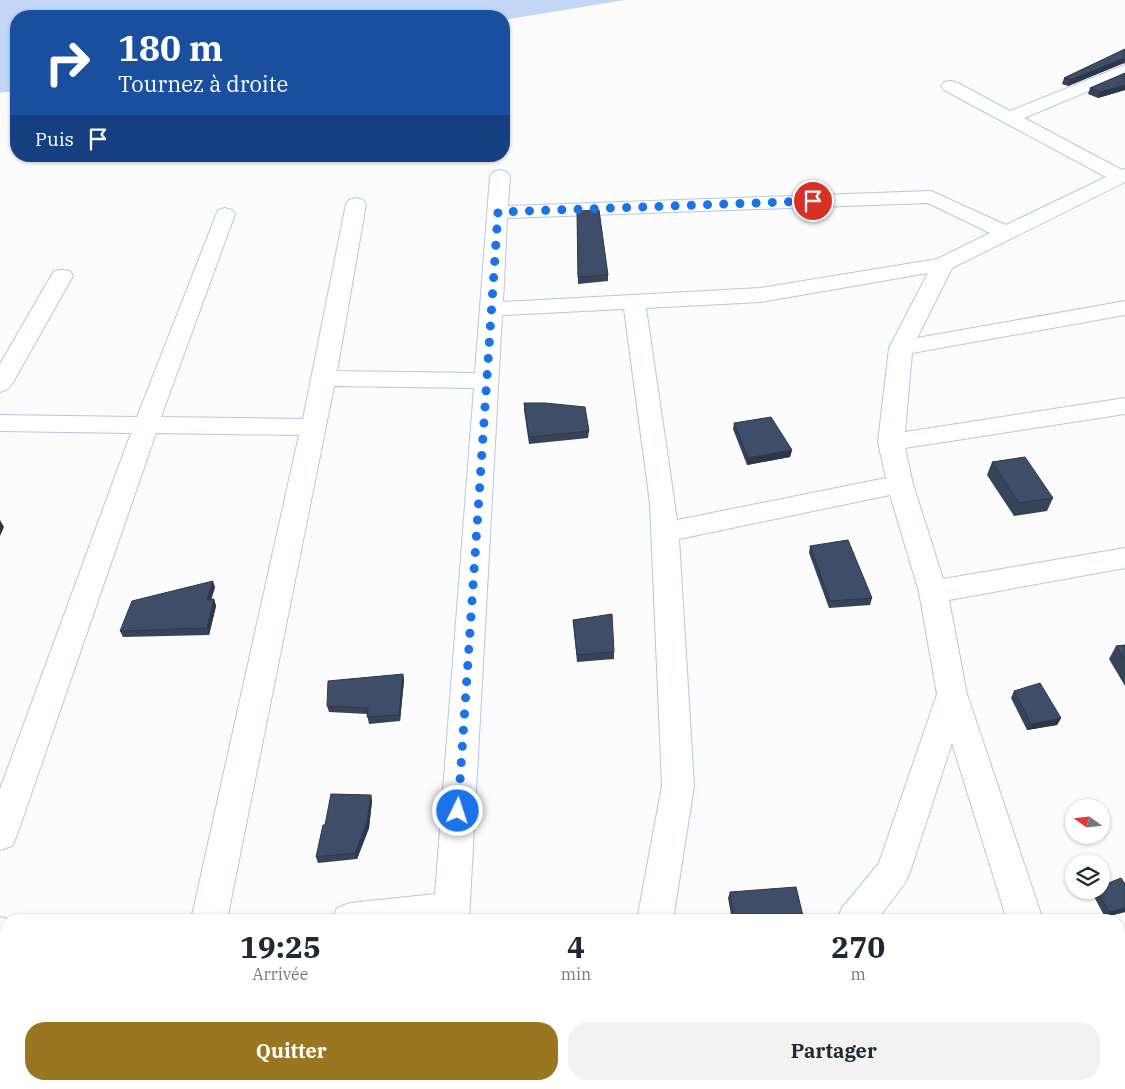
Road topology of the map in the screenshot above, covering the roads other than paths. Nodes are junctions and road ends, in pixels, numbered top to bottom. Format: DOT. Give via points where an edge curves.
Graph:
graph roads {
  1 [pos="1125,70"];
  2 [pos="950,86"];
  3 [pos="1009,118"];
  4 [pos="500,176"];
  5 [pos="1123,176"];
  6 [pos="356,204"];
  7 [pos="498,212"];
  8 [pos="225,214"];
  9 [pos="1006,233"];
  10 [pos="943,264"];
  11 [pos="62,276"];
  12 [pos="634,302"];
  13 [pos="1125,308"];
  14 [pos="491,309"];
  15 [pos="900,348"];
  16 [pos="324,378"];
  17 [pos="486,381"];
  18 [pos="0,384"];
  19 [pos="1125,406"];
  20 [pos="0,423"];
  21 [pos="146,424"];
  22 [pos="313,427"];
  23 [pos="891,442"];
  24 [pos="900,484"];
  25 [pos="665,532"];
  26 [pos="1125,558"];
  27 [pos="933,592"];
  28 [pos="952,694"];
  29 [pos="0,834"];
  30 [pos="210,914"];
  31 [pos="452,914"];
  32 [pos="656,914"];
  33 [pos="860,914"];
  34 [pos="1023,914"];
  1 -- 3 [label="street"];
  2 -- 3 [label="street"];
  3 -- 5 [label="street"];
  4 -- 7 [label="street"];
  5 -- 9 [label="street"];
  6 -- 16 [label="street"];
  7 -- 9 [label="street" via="931,197"];
  7 -- 14 [label="street"];
  8 -- 21 [label="street"];
  9 -- 10 [label="street"];
  10 -- 12 [label="street" via="760,295"];
  10 -- 15 [label="street"];
  11 -- 18 [label="street"];
  12 -- 14 [label="street"];
  12 -- 25 [label="street"];
  13 -- 15 [label="street"];
  14 -- 17 [label="street"];
  15 -- 23 [label="street"];
  16 -- 17 [label="street"];
  16 -- 22 [label="street"];
  17 -- 31 [label="street"];
  19 -- 23 [label="street"];
  20 -- 21 [label="street"];
  21 -- 22 [label="street"];
  21 -- 29 [label="street"];
  22 -- 30 [label="street"];
  23 -- 24 [label="street"];
  24 -- 25 [label="street"];
  24 -- 27 [label="street"];
  25 -- 32 [label="street" via="678,786"];
  26 -- 27 [label="street"];
  27 -- 28 [label="street"];
  28 -- 33 [label="street" via="893,872"];
  28 -- 34 [label="street"];
}
